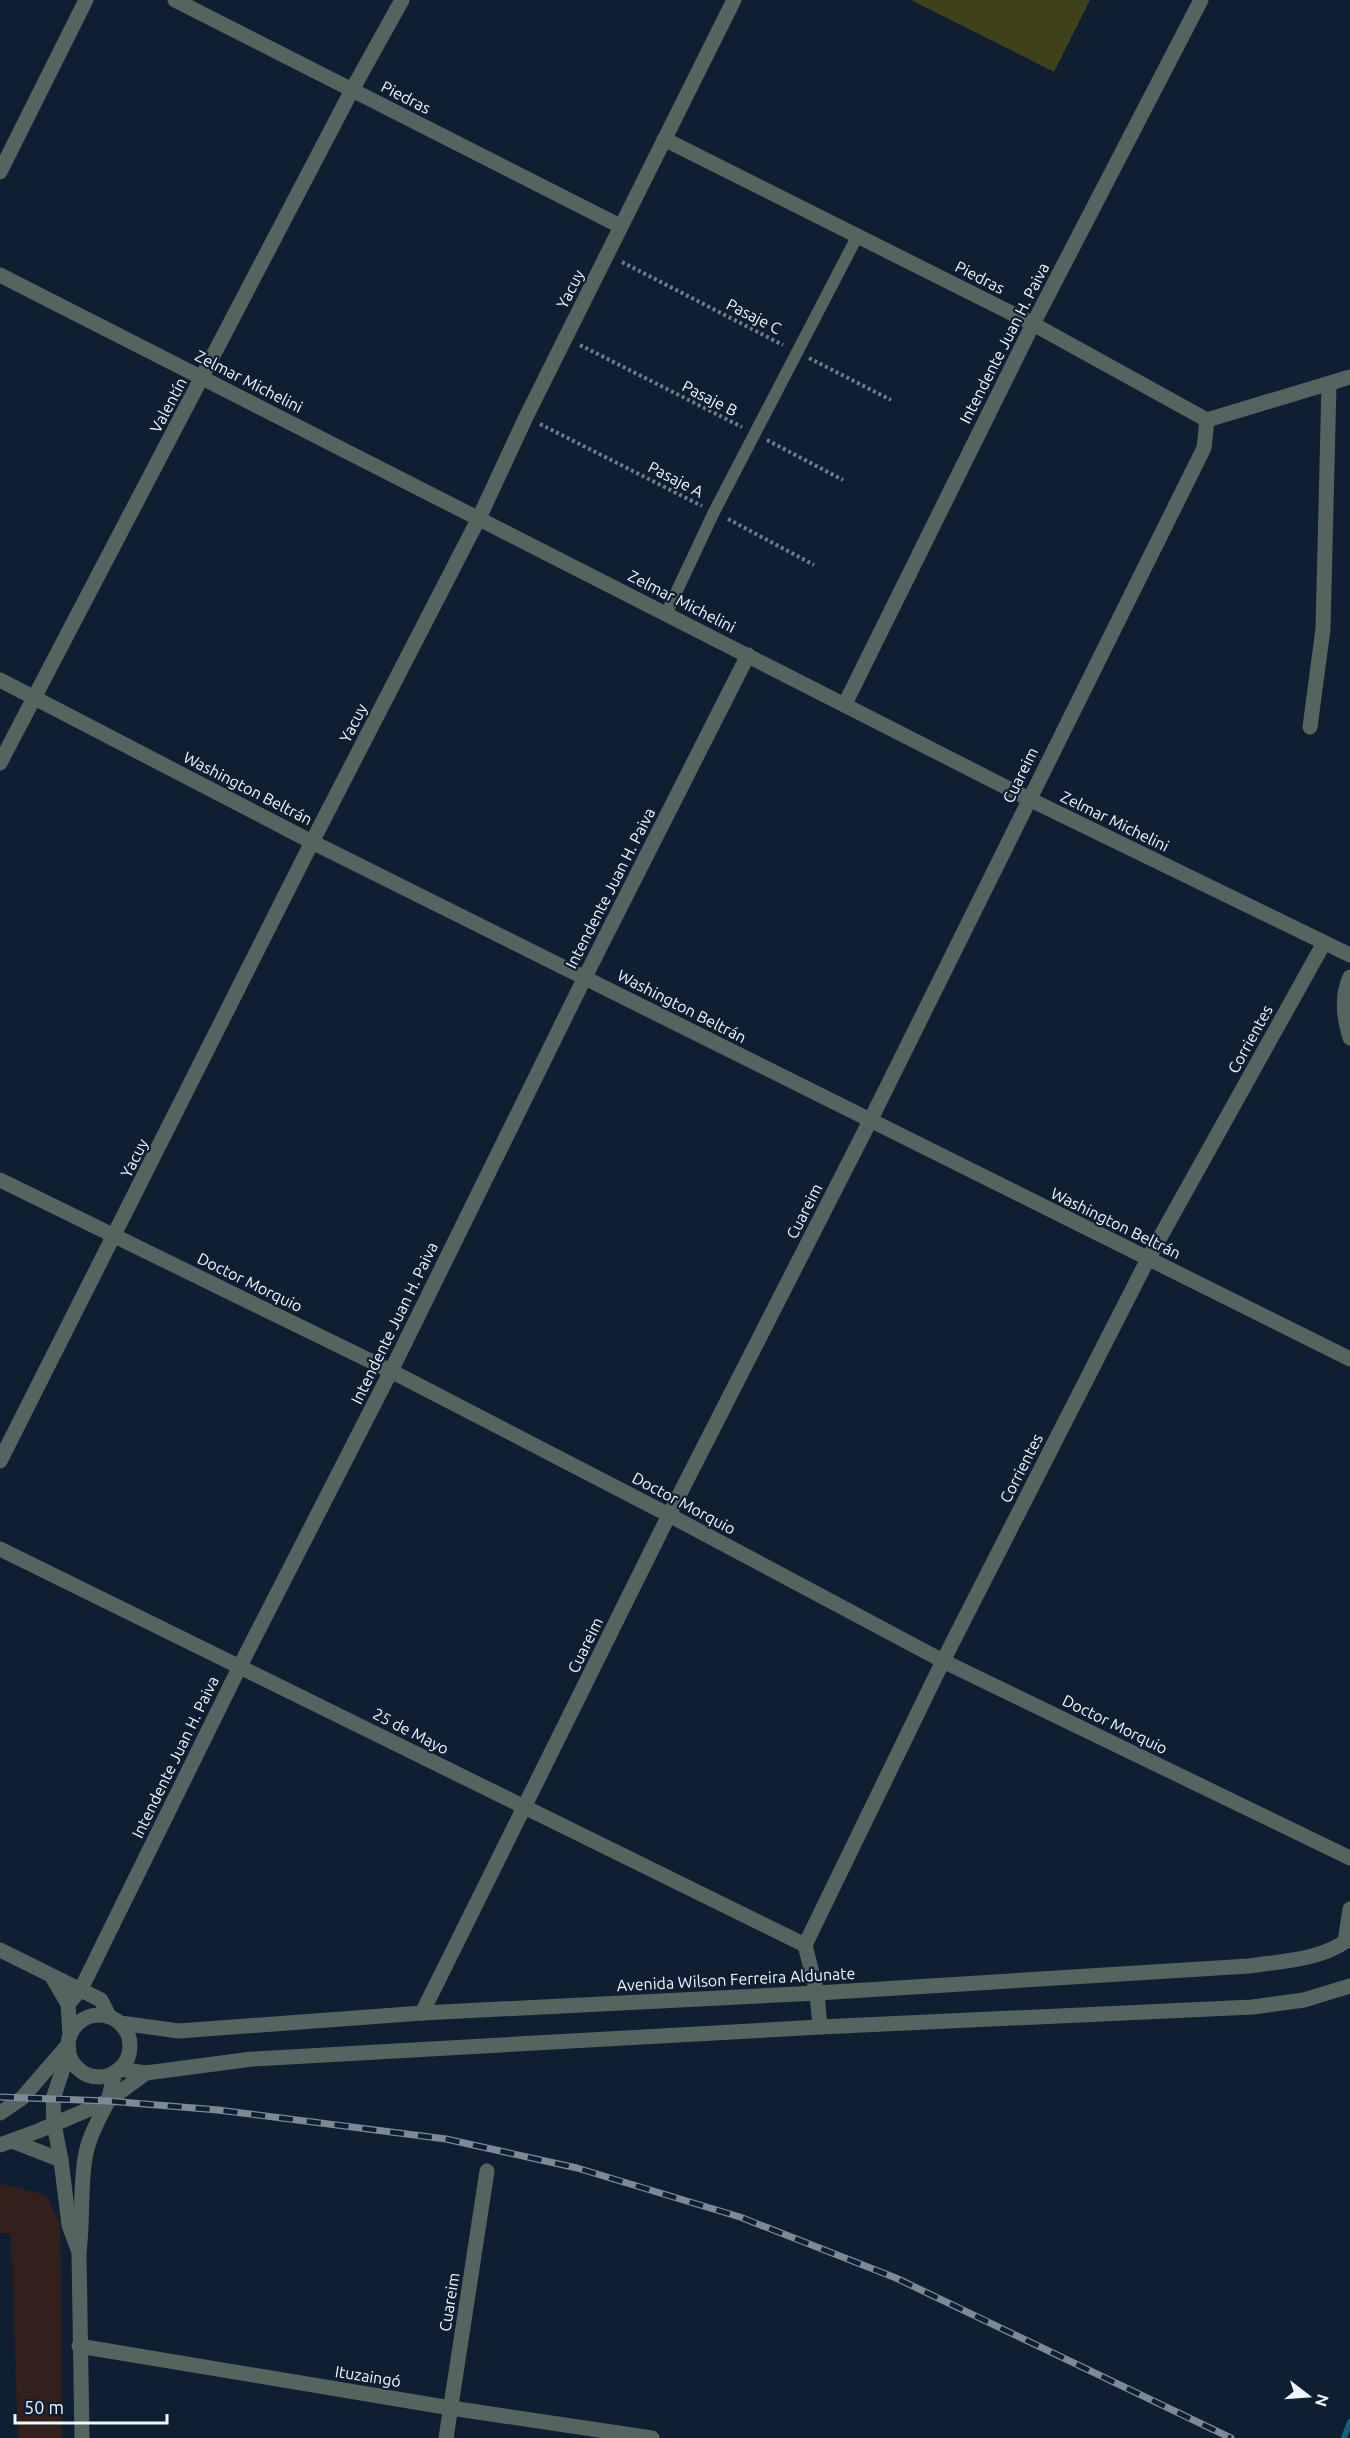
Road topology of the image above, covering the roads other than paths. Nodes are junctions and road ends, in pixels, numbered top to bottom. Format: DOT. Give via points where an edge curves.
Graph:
graph roads {
  1 [pos="86,0"];
  2 [pos="175,0"];
  3 [pos="402,0"];
  4 [pos="734,0"];
  5 [pos="1201,0"];
  6 [pos="352,90"];
  7 [pos="664,139"];
  8 [pos="0,172"];
  9 [pos="620,226"];
  10 [pos="858,235"];
  11 [pos="0,275"];
  12 [pos="1033,324"];
  13 [pos="1350,377"];
  14 [pos="202,378"];
  15 [pos="1329,384"];
  16 [pos="1207,420"];
  17 [pos="479,518"];
  18 [pos="666,614"];
  19 [pos="748,655"];
  20 [pos="0,680"];
  21 [pos="33,697"];
  22 [pos="845,704"];
  23 [pos="1310,727"];
  24 [pos="0,763"];
  25 [pos="1029,799"];
  26 [pos="312,842"];
  27 [pos="1324,943"];
  28 [pos="1350,955"];
  29 [pos="585,977"];
  30 [pos="1350,977"];
  31 [pos="1350,1038"];
  32 [pos="870,1121"];
  33 [pos="0,1180"];
  34 [pos="115,1236"];
  35 [pos="1148,1259"];
  36 [pos="1350,1359"];
  37 [pos="391,1371"];
  38 [pos="0,1461"];
  39 [pos="669,1515"];
  40 [pos="0,1549"];
  41 [pos="943,1661"];
  42 [pos="240,1666"];
  43 [pos="525,1808"];
  44 [pos="1350,1858"];
  45 [pos="1350,1909"];
  46 [pos="1348,1940"];
  47 [pos="805,1945"];
  48 [pos="0,1950"];
  49 [pos="52,1977"];
  50 [pos="1350,1986"];
  51 [pos="81,1989"];
  52 [pos="817,1993"];
  53 [pos="68,2004"];
  54 [pos="422,2013"];
  55 [pos="115,2020"];
  56 [pos="820,2027"];
  57 [pos="69,2044"];
  58 [pos="117,2071"];
  59 [pos="146,2073"];
  60 [pos="108,2101"];
  61 [pos="0,2113"];
  62 [pos="54,2124"];
  63 [pos="6,2143"];
  64 [pos="61,2160"];
  65 [pos="487,2171"];
  66 [pos="79,2253"];
  67 [pos="79,2346"];
  68 [pos="451,2408"];
  69 [pos="82,2438"];
  70 [pos="446,2438"];
  71 [pos="652,2438"];
  1 -- 8 [label="street"];
  2 -- 6 [label="street, Piedras"];
  3 -- 6 [label="street, Valentín"];
  4 -- 7 [label="street, Yacuy"];
  5 -- 12 [label="street, Intendente Juan H. Paiva"];
  6 -- 9 [label="street, Piedras"];
  6 -- 14 [label="street, Valentín"];
  7 -- 9 [label="street, Yacuy"];
  7 -- 10 [label="street, Piedras"];
  9 -- 17 [label="street, Yacuy"];
  10 -- 12 [label="street, Piedras"];
  10 -- 18 [label="lane" via="754,433"];
  11 -- 14 [label="street, Zelmar Michelini"];
  12 -- 16 [label="street, Piedras"];
  12 -- 22 [label="street, Intendente Juan H. Paiva"];
  13 -- 15 [label="street"];
  14 -- 17 [label="street, Zelmar Michelini"];
  14 -- 21 [label="street, Valentín"];
  15 -- 16 [label="street"];
  15 -- 23 [label="street" via="1323,629"];
  16 -- 25 [label="street, Cuareim" via="1204,448"];
  17 -- 18 [label="street, Zelmar Michelini"];
  17 -- 26 [label="street, Yacuy"];
  18 -- 19 [label="street, Zelmar Michelini"];
  19 -- 22 [label="street, Zelmar Michelini"];
  19 -- 29 [label="street, Intendente Juan H. Paiva"];
  20 -- 21 [label="street, Washington Beltrán"];
  21 -- 24 [label="street, Valentín"];
  21 -- 26 [label="street, Washington Beltrán"];
  22 -- 25 [label="street, Zelmar Michelini"];
  25 -- 27 [label="street, Zelmar Michelini"];
  25 -- 32 [label="street, Cuareim"];
  26 -- 29 [label="street, Washington Beltrán"];
  26 -- 34 [label="street, Yacuy"];
  27 -- 28 [label="street, Zelmar Michelini"];
  27 -- 35 [label="street, Corrientes"];
  29 -- 32 [label="street, Washington Beltrán"];
  29 -- 37 [label="street, Intendente Juan H. Paiva"];
  30 -- 31 [label="street" via="1344,988 1344,1018"];
  32 -- 35 [label="street, Washington Beltrán"];
  32 -- 39 [label="street, Cuareim"];
  33 -- 34 [label="street, Doctor Morquio"];
  34 -- 37 [label="street, Doctor Morquio"];
  34 -- 38 [label="street, Yacuy"];
  35 -- 36 [label="street, Washington Beltrán"];
  35 -- 41 [label="street, Corrientes"];
  37 -- 39 [label="street, Doctor Morquio"];
  37 -- 42 [label="street, Intendente Juan H. Paiva"];
  39 -- 41 [label="street, Doctor Morquio"];
  39 -- 43 [label="street, Cuareim"];
  40 -- 42 [label="street, 25 de Mayo"];
  41 -- 44 [label="street, Doctor Morquio"];
  41 -- 47 [label="street, Corrientes"];
  42 -- 43 [label="street, 25 de Mayo"];
  42 -- 51 [label="street, Intendente Juan H. Paiva"];
  43 -- 47 [label="street, 25 de Mayo"];
  43 -- 54 [label="street, Cuareim"];
  45 -- 46 [label="street"];
  46 -- 52 [label="street, Avenida Wilson Ferreira Aldunate" via="1299,1959 1250,1966"];
  47 -- 52 [label="street"];
  48 -- 49 [label="street"];
  49 -- 51 [label="street"];
  49 -- 53 [label="street"];
  50 -- 56 [label="street" via="1304,2000 1253,2007"];
  51 -- 53 [label="street, Intendente Juan H. Paiva"];
  51 -- 55 [label="street" via="101,2000"];
  52 -- 54 [label="street, Avenida Wilson Ferreira Aldunate"];
  52 -- 56 [label="street"];
  53 -- 57 [label="street"];
  54 -- 55 [label="street, Avenida Wilson Ferreira Aldunate" via="179,2031"];
  55 -- 57 [label="street" via="99,2014 81,2020"];
  55 -- 58 [label="street" via="129,2038 130,2047"];
  56 -- 59 [label="street" via="252,2059"];
  57 -- 58 [label="street" via="82,2072 98,2076"];
  57 -- 61 [label="street" via="22,2098"];
  57 -- 62 [label="street" via="53,2100"];
  58 -- 59 [label="street"];
  58 -- 60 [label="street"];
  59 -- 60 [label="street"];
  60 -- 62 [label="street"];
  60 -- 66 [label="street" via="85,2157"];
  62 -- 63 [label="street"];
  62 -- 64 [label="street"];
  63 -- 64 [label="street"];
  64 -- 66 [label="street" via="69,2225"];
  65 -- 68 [label="street, Cuareim"];
  66 -- 67 [label="street"];
  67 -- 68 [label="street, Ituzaingó"];
  67 -- 69 [label="street"];
  68 -- 70 [label="street, Cuareim"];
  68 -- 71 [label="street, Ituzaingó"];
}
